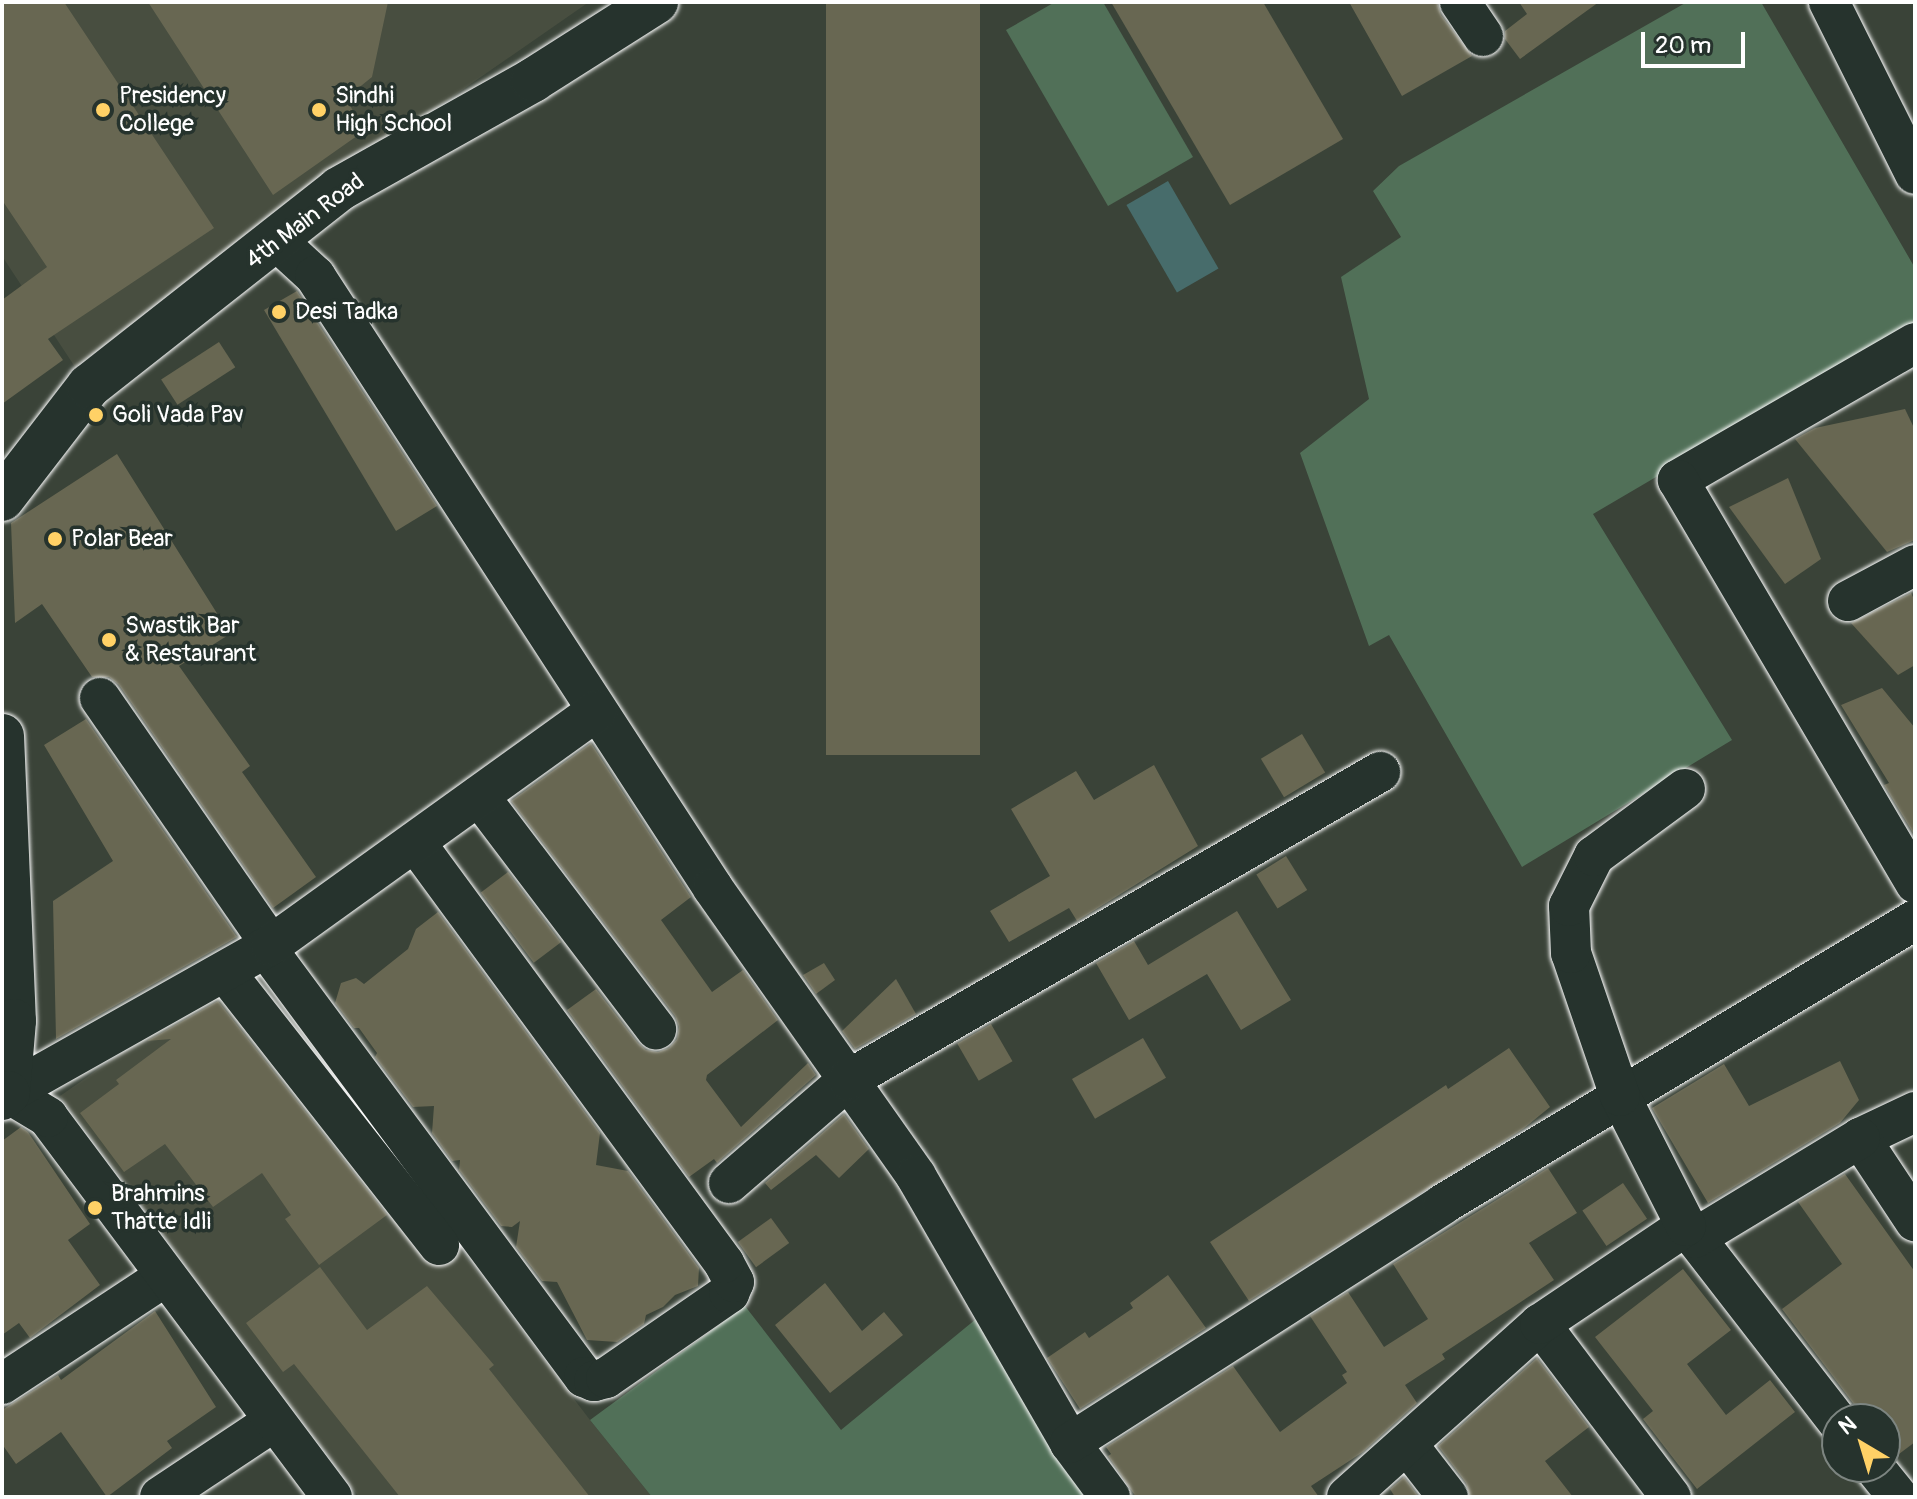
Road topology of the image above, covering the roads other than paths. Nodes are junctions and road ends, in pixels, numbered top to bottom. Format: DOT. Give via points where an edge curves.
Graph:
graph roads {
  1 [pos="656,2"];
  2 [pos="1460,2"];
  3 [pos="1829,2"];
  4 [pos="1483,36"];
  5 [pos="1913,164"];
  6 [pos="277,241"];
  7 [pos="1912,352"];
  8 [pos="2,499"];
  9 [pos="1915,565"];
  10 [pos="1848,601"];
  11 [pos="100,698"];
  12 [pos="597,711"];
  13 [pos="2,736"];
  14 [pos="1380,772"];
  15 [pos="1685,789"];
  16 [pos="479,796"];
  17 [pos="415,842"];
  18 [pos="1915,883"];
  19 [pos="1915,920"];
  20 [pos="269,947"];
  21 [pos="225,972"];
  22 [pos="656,1029"];
  23 [pos="848,1080"];
  24 [pos="5,1096"];
  25 [pos="1620,1096"];
  26 [pos="1915,1112"];
  27 [pos="1860,1138"];
  28 [pos="729,1183"];
  29 [pos="1915,1221"];
  30 [pos="1691,1232"];
  31 [pos="439,1245"];
  32 [pos="164,1277"];
  33 [pos="1540,1324"];
  34 [pos="2,1384"];
  35 [pos="1823,1403"];
  36 [pos="273,1422"];
  37 [pos="1070,1443"];
  38 [pos="1407,1444"];
  39 [pos="160,1497"];
  40 [pos="332,1497"];
  41 [pos="1110,1497"];
  42 [pos="1347,1497"];
  43 [pos="1448,1497"];
  44 [pos="1671,1497"];
  1 -- 6 [label="street, 4th Main Road" via="533,80 339,189"];
  2 -- 4 [label="street"];
  3 -- 5 [label="street"];
  6 -- 8 [label="street, 4th Main Road" via="89,386"];
  6 -- 12 [label="street" via="315,276"];
  7 -- 18 [label="street" via="1678,480"];
  9 -- 10 [label="street"];
  11 -- 20 [label="street"];
  12 -- 16 [label="street"];
  12 -- 23 [label="street"];
  13 -- 24 [label="street" via="14,1021"];
  14 -- 23 [label="street"];
  15 -- 25 [label="street" via="1594,856 1569,906 1571,953"];
  16 -- 17 [label="street"];
  16 -- 22 [label="street"];
  17 -- 20 [label="street"];
  17 -- 20 [label="street" via="724,1263 734,1282 729,1293 606,1378 584,1377"];
  19 -- 25 [label="street"];
  20 -- 21 [label="street"];
  21 -- 24 [label="street"];
  21 -- 31 [label="street"];
  23 -- 28 [label="street"];
  23 -- 37 [label="street" via="916,1176"];
  24 -- 32 [label="street" via="48,1117"];
  25 -- 30 [label="street"];
  25 -- 37 [label="street"];
  26 -- 27 [label="street"];
  27 -- 29 [label="street"];
  27 -- 30 [label="street"];
  30 -- 33 [label="street"];
  30 -- 35 [label="street"];
  32 -- 34 [label="street"];
  32 -- 36 [label="street"];
  33 -- 38 [label="street"];
  33 -- 44 [label="street"];
  36 -- 39 [label="street"];
  36 -- 40 [label="street"];
  37 -- 41 [label="street"];
  38 -- 42 [label="street"];
  38 -- 43 [label="street"];
}
